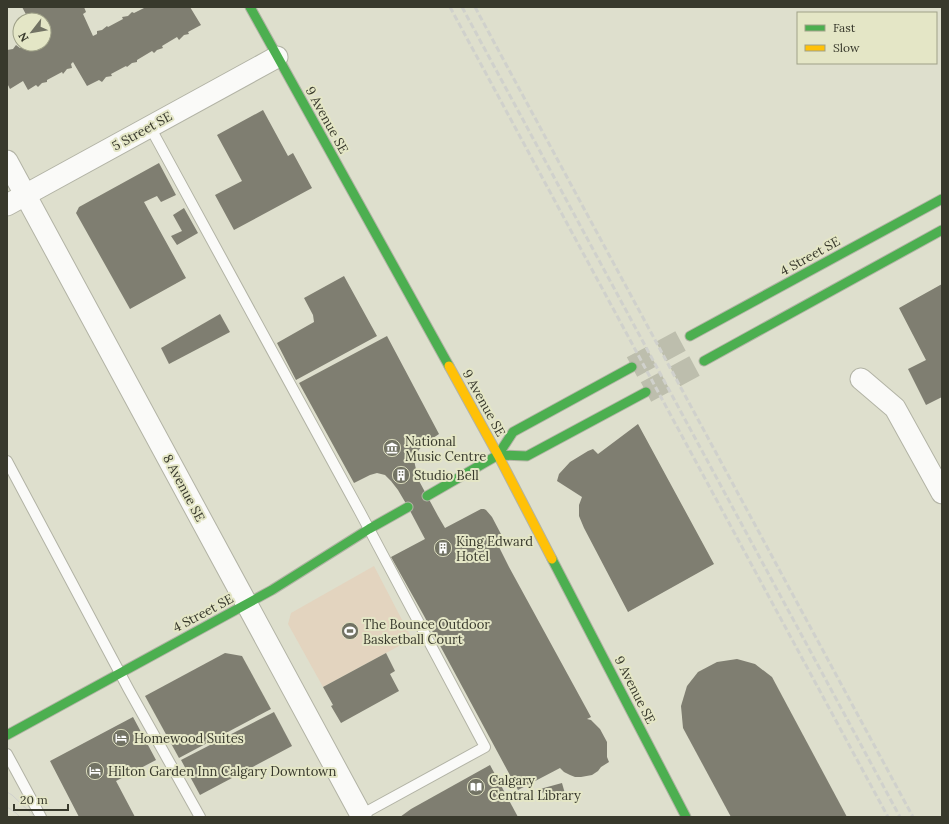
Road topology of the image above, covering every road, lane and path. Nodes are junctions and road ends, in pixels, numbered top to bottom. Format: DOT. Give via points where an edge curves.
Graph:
graph roads {
  1 [pos="250,7"];
  2 [pos="277,57"];
  3 [pos="150,127"];
  4 [pos="7,161"];
  5 [pos="25,195"];
  6 [pos="942,199"];
  7 [pos="7,205"];
  8 [pos="942,230"];
  9 [pos="690,336"];
  10 [pos="704,361"];
  11 [pos="632,367"];
  12 [pos="861,379"];
  13 [pos="646,392"];
  14 [pos="498,455"];
  15 [pos="7,461"];
  16 [pos="942,493"];
  17 [pos="427,496"];
  18 [pos="408,507"];
  19 [pos="369,529"];
  20 [pos="247,604"];
  21 [pos="120,673"];
  22 [pos="7,735"];
  23 [pos="7,754"];
  24 [pos="359,816"];
  25 [pos="41,817"];
  26 [pos="200,817"];
  27 [pos="686,817"];
  1 -- 2 [label="main road, 9 Avenue SE"];
  2 -- 3 [label="street, 5 Street SE"];
  2 -- 14 [label="main road, 9 Avenue SE"];
  3 -- 5 [label="street, 5 Street SE"];
  3 -- 19 [label="lane"];
  4 -- 5 [label="street, 8 Avenue SE"];
  5 -- 7 [label="street, 5 Street SE"];
  5 -- 20 [label="street, 8 Avenue SE"];
  6 -- 9 [label="main road, 4 Street SE"];
  8 -- 10 [label="main road"];
  11 -- 14 [label="main road" via="513,432"];
  12 -- 16 [label="street" via="895,408"];
  13 -- 14 [label="main road" via="527,456"];
  14 -- 17 [label="main road"];
  14 -- 27 [label="main road, 9 Avenue SE"];
  15 -- 21 [label="lane"];
  18 -- 19 [label="main road, 4 Street SE"];
  19 -- 20 [label="main road, 4 Street SE"];
  19 -- 24 [label="lane" via="485,747"];
  20 -- 21 [label="main road, 4 Street SE"];
  20 -- 24 [label="street, 8 Avenue SE"];
  21 -- 22 [label="main road, 4 Street SE"];
  21 -- 26 [label="lane"];
  23 -- 25 [label="lane"];
}
